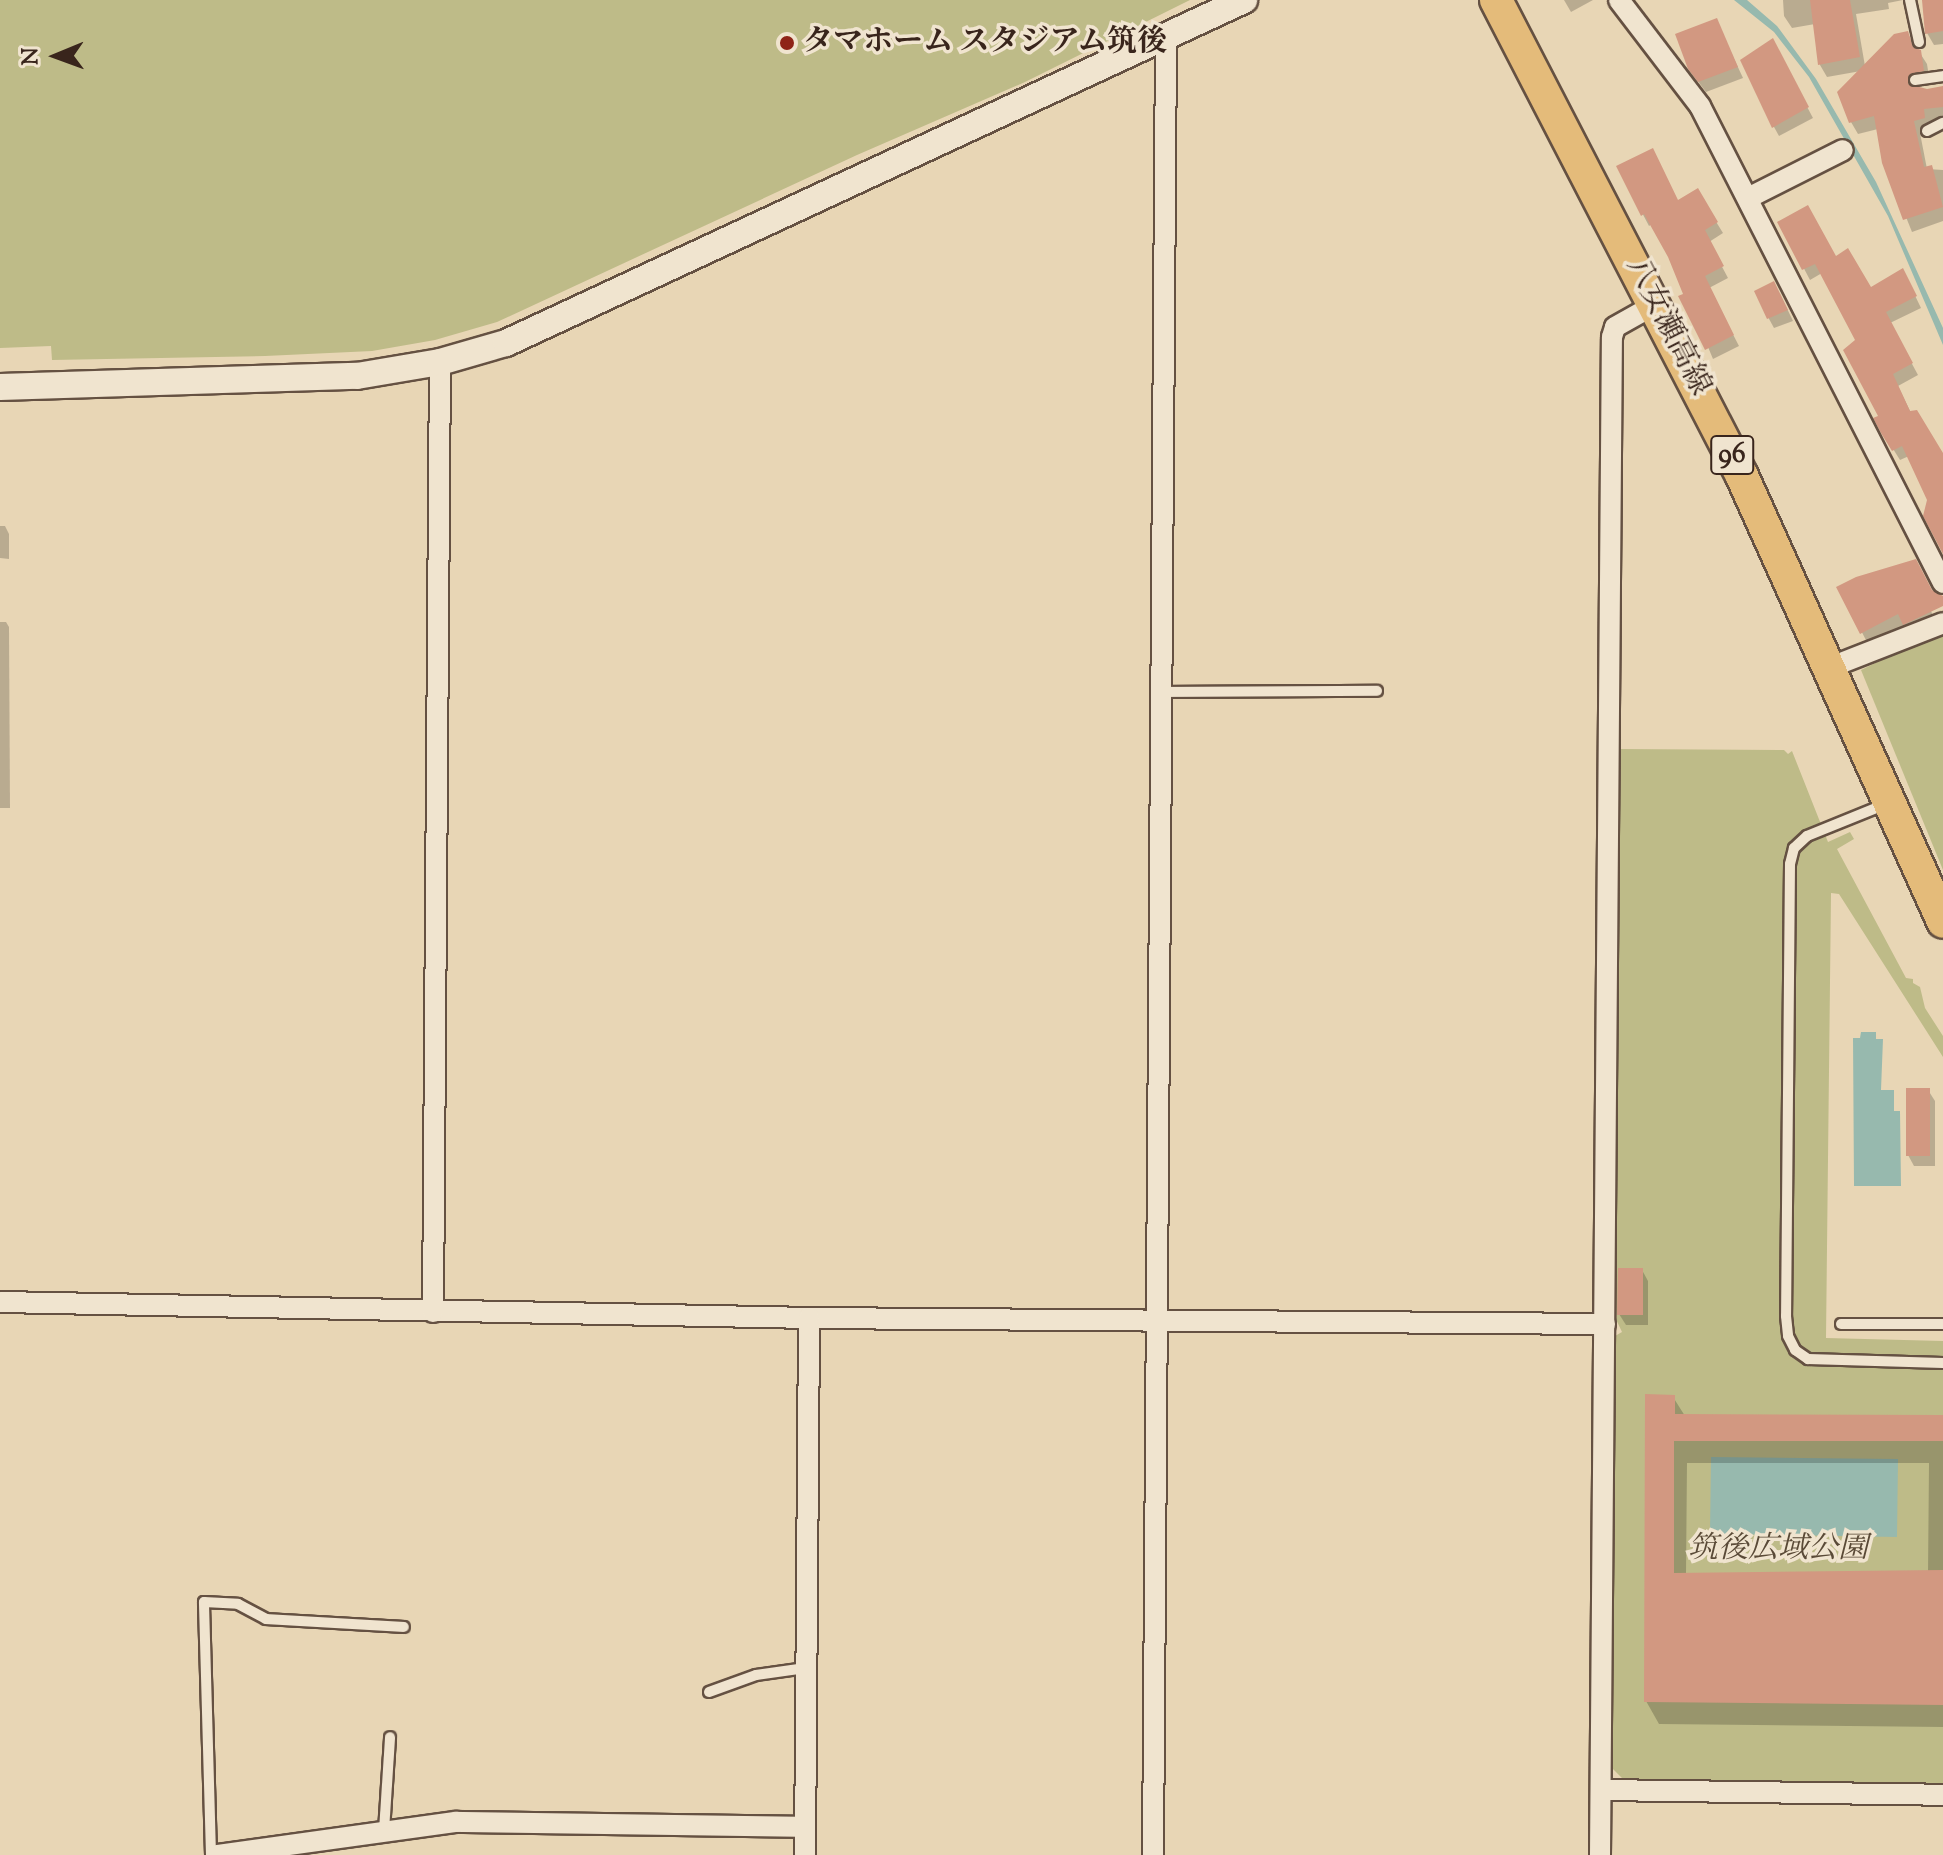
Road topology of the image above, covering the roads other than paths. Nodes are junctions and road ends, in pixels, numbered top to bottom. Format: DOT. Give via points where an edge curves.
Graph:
graph roads {
  1 [pos="1244,0"];
  2 [pos="1496,0"];
  3 [pos="1619,0"];
  4 [pos="1910,0"];
  5 [pos="1166,37"];
  6 [pos="1919,42"];
  7 [pos="1943,76"];
  8 [pos="1915,80"];
  9 [pos="1943,123"];
  10 [pos="1927,131"];
  11 [pos="1843,150"];
  12 [pos="1748,198"];
  13 [pos="1656,304"];
  14 [pos="440,362"];
  15 [pos="0,387"];
  16 [pos="1943,583"];
  17 [pos="1943,623"];
  18 [pos="1831,667"];
  19 [pos="1377,691"];
  20 [pos="1162,692"];
  21 [pos="1889,803"];
  22 [pos="1943,922"];
  23 [pos="0,1302"];
  24 [pos="433,1312"];
  25 [pos="809,1318"];
  26 [pos="1157,1318"];
  27 [pos="1605,1324"];
  28 [pos="1841,1324"];
  29 [pos="1943,1324"];
  30 [pos="1943,1363"];
  31 [pos="404,1627"];
  32 [pos="806,1668"];
  33 [pos="709,1692"];
  34 [pos="390,1737"];
  35 [pos="1601,1790"];
  36 [pos="1943,1795"];
  37 [pos="805,1827"];
  38 [pos="384,1831"];
  39 [pos="211,1855"];
  40 [pos="217,1855"];
  41 [pos="805,1855"];
  42 [pos="1153,1855"];
  43 [pos="1600,1855"];
  1 -- 5 [label="street"];
  2 -- 13 [label="main road, 八女瀬高線 / 96"];
  3 -- 12 [label="street" via="1700,106"];
  4 -- 6 [label="lane"];
  5 -- 14 [label="street" via="506,343"];
  5 -- 20 [label="street"];
  7 -- 8 [label="lane"];
  9 -- 10 [label="lane"];
  11 -- 12 [label="street"];
  12 -- 16 [label="street"];
  13 -- 18 [label="main road, 八女瀬高線 / 96"];
  13 -- 27 [label="street" via="1615,327 1612,337"];
  14 -- 15 [label="street" via="357,376"];
  14 -- 24 [label="street"];
  17 -- 18 [label="street"];
  18 -- 21 [label="main road, 八女瀬高線 / 96"];
  19 -- 20 [label="lane"];
  20 -- 26 [label="street"];
  21 -- 22 [label="main road, 八女瀬高線 / 96"];
  21 -- 30 [label="lane" via="1807,836 1794,848 1790,864 1786,1316 1795,1350 1808,1359"];
  23 -- 24 [label="street"];
  24 -- 25 [label="street"];
  25 -- 26 [label="street"];
  25 -- 32 [label="street"];
  26 -- 27 [label="street"];
  26 -- 42 [label="street"];
  27 -- 35 [label="street"];
  28 -- 29 [label="lane"];
  31 -- 39 [label="lane" via="266,1619 238,1604 204,1602"];
  32 -- 33 [label="lane" via="756,1675"];
  32 -- 37 [label="street"];
  34 -- 38 [label="lane"];
  35 -- 36 [label="street"];
  35 -- 43 [label="street"];
  37 -- 38 [label="street" via="456,1822"];
  37 -- 41 [label="street"];
  38 -- 40 [label="street"];
}
